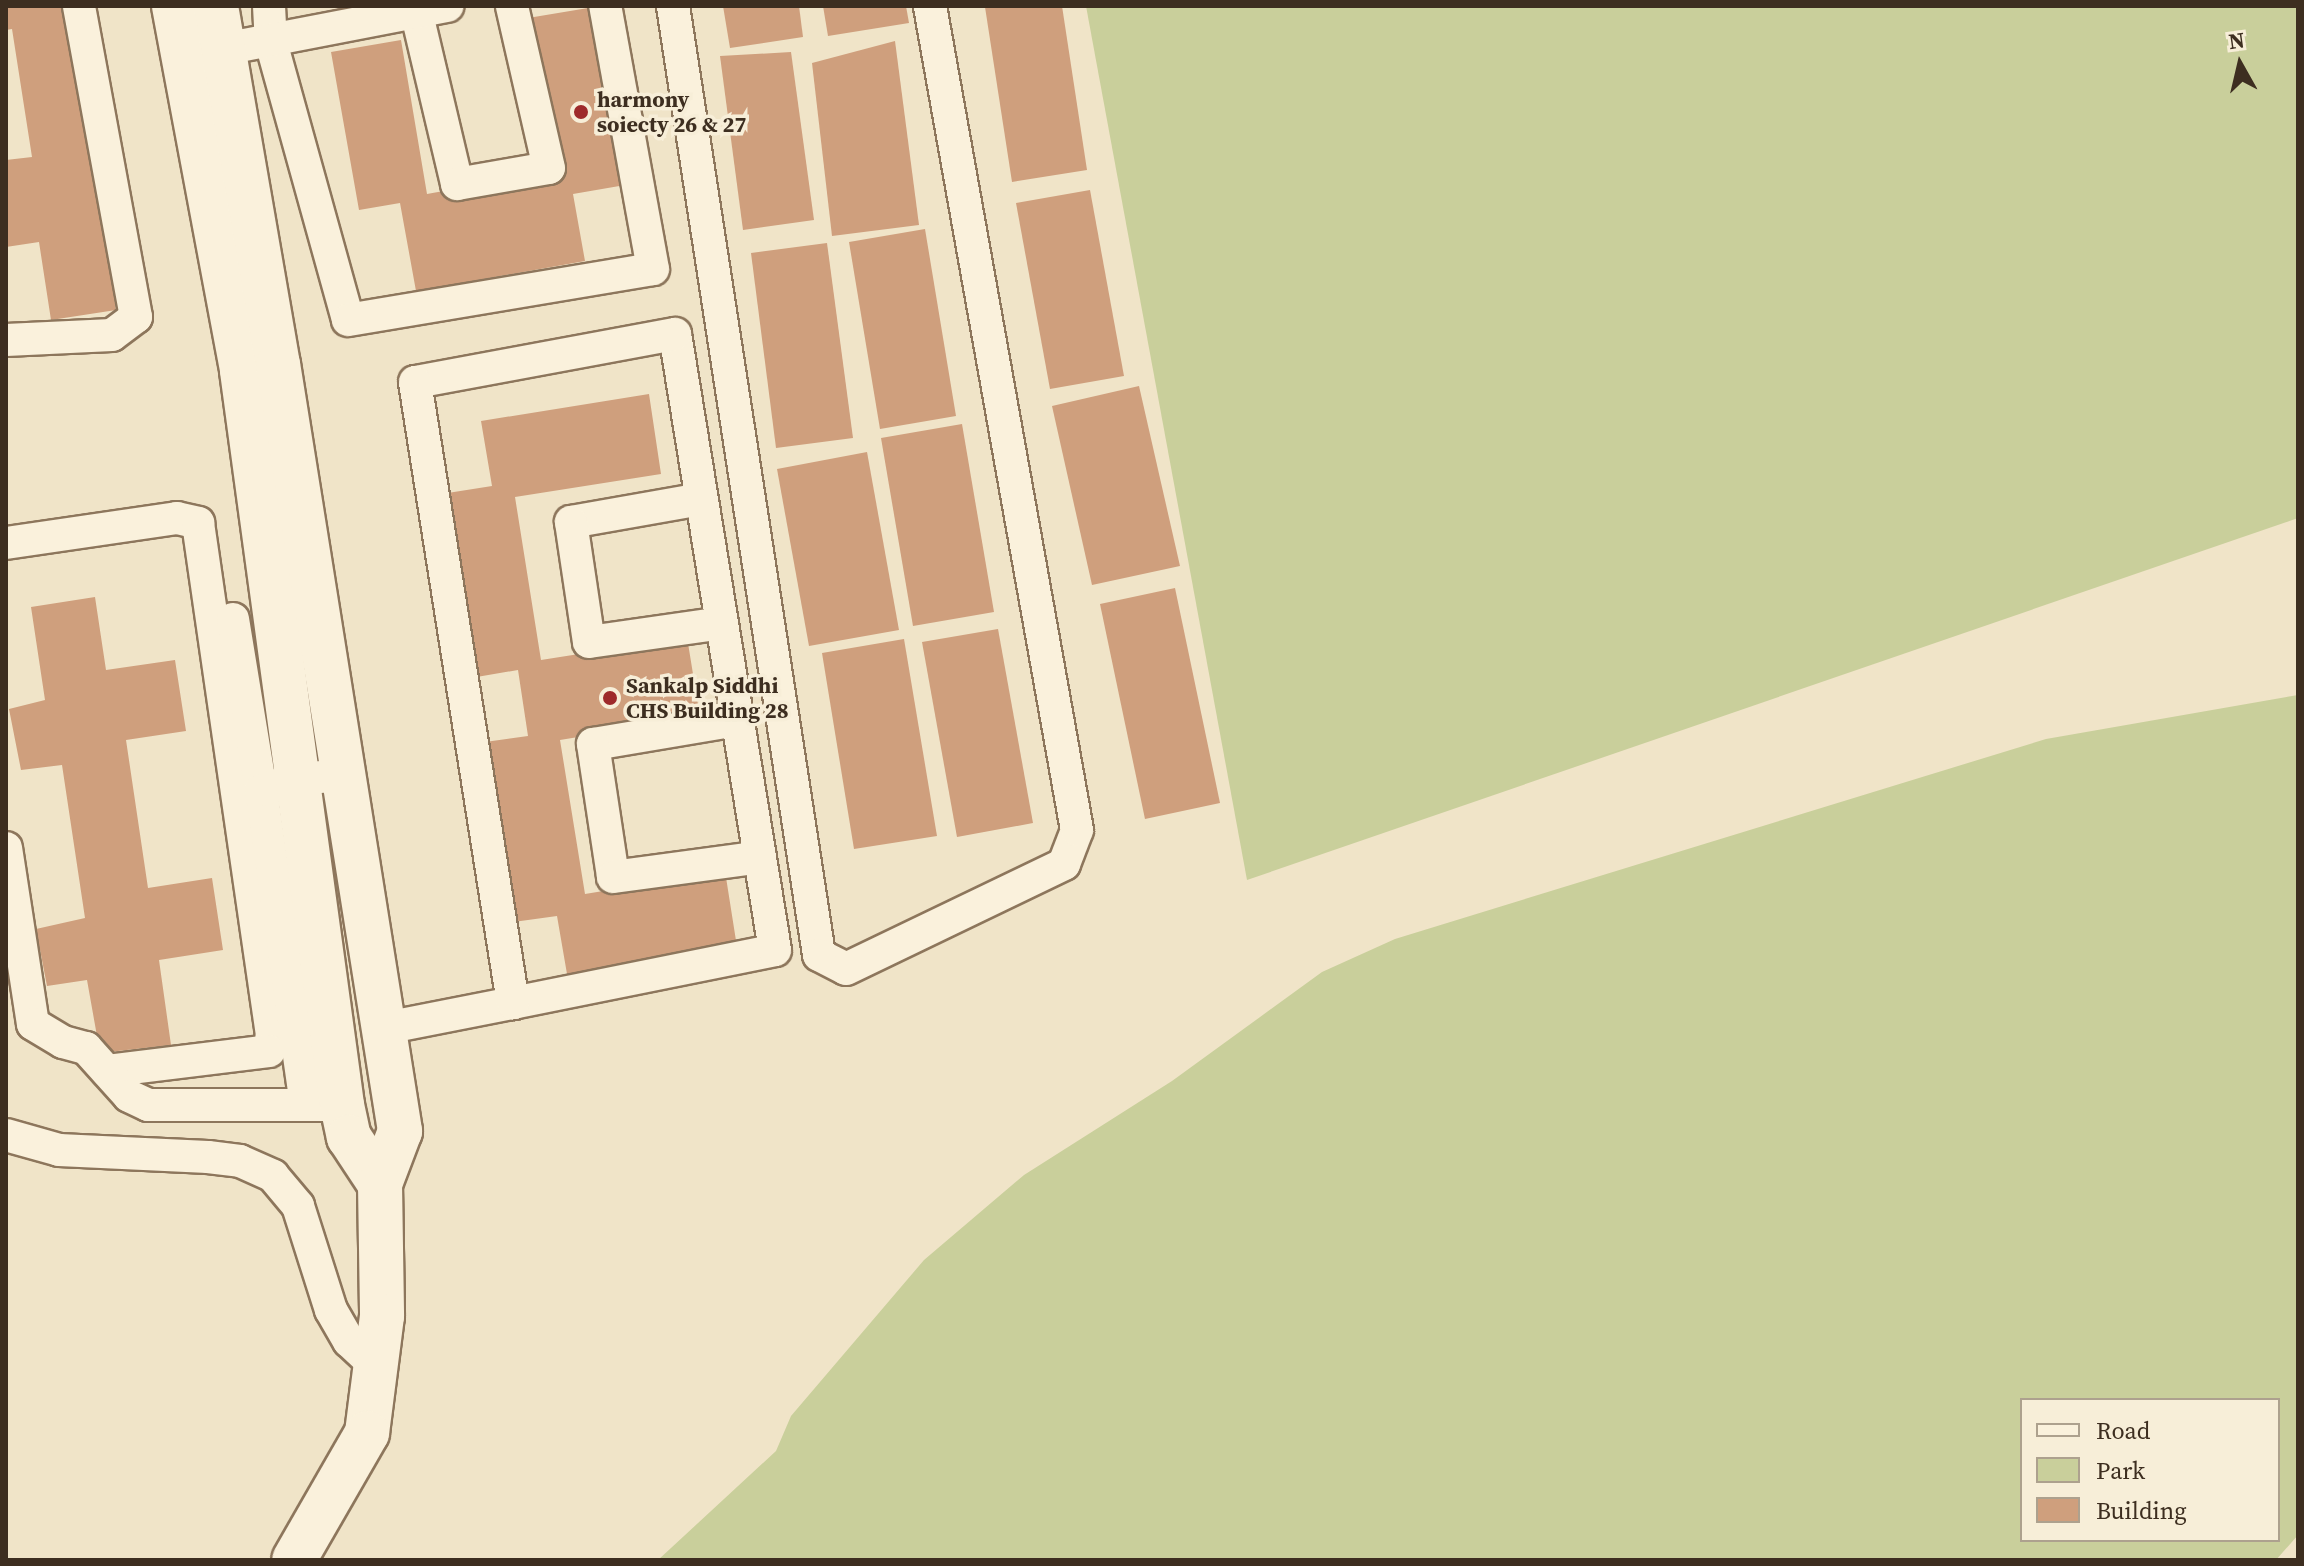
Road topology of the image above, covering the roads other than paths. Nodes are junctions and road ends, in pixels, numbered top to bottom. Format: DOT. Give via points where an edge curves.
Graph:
graph roads {
  1 [pos="79,6"];
  2 [pos="174,6"];
  3 [pos="216,6"];
  4 [pos="269,6"];
  5 [pos="448,6"];
  6 [pos="512,6"];
  7 [pos="605,6"];
  8 [pos="673,6"];
  9 [pos="930,6"];
  10 [pos="416,9"];
  11 [pos="271,42"];
  12 [pos="204,53"];
  13 [pos="6,340"];
  14 [pos="701,499"];
  15 [pos="6,543"];
  16 [pos="225,573"];
  17 [pos="722,623"];
  18 [pos="737,720"];
  19 [pos="344,775"];
  20 [pos="280,784"];
  21 [pos="6,848"];
  22 [pos="760,857"];
  23 [pos="513,1003"];
  24 [pos="385,1028"];
  25 [pos="107,1071"];
  26 [pos="324,1105"];
  27 [pos="6,1135"];
  28 [pos="380,1184"];
  29 [pos="376,1366"];
  30 [pos="294,1560"];
  1 -- 13 [label="street" via="136,317 112,335"];
  2 -- 12 [label="street"];
  3 -- 12 [label="street"];
  4 -- 11 [label="street"];
  5 -- 10 [label="street"];
  6 -- 10 [label="street" via="549,168 457,184"];
  7 -- 11 [label="street" via="653,269 348,320"];
  8 -- 9 [label="street" via="819,955 846,969 1064,864 1077,830"];
  10 -- 11 [label="street"];
  11 -- 12 [label="street"];
  12 -- 19 [label="street"];
  12 -- 20 [label="street" via="242,371"];
  14 -- 17 [label="street"];
  14 -- 17 [label="street" via="571,522 589,642"];
  14 -- 23 [label="street" via="675,334 415,382"];
  15 -- 25 [label="street" via="177,518 198,523 272,1035 269,1051"];
  16 -- 20 [label="street"];
  17 -- 18 [label="street"];
  18 -- 22 [label="street"];
  18 -- 22 [label="street" via="593,744 613,877"];
  19 -- 20 [label="street"];
  19 -- 24 [label="street"];
  20 -- 26 [label="street"];
  21 -- 25 [label="street" via="33,1024 63,1042 86,1048"];
  22 -- 23 [label="street" via="775,950"];
  23 -- 24 [label="street"];
  24 -- 28 [label="street" via="400,1131"];
  25 -- 26 [label="street" via="129,1096 148,1105"];
  26 -- 28 [label="street"];
  27 -- 29 [label="street" via="59,1150 240,1161 273,1176 298,1206 331,1310 349,1341"];
  28 -- 29 [label="street" via="383,1272"];
  29 -- 30 [label="street" via="367,1433"];
}
